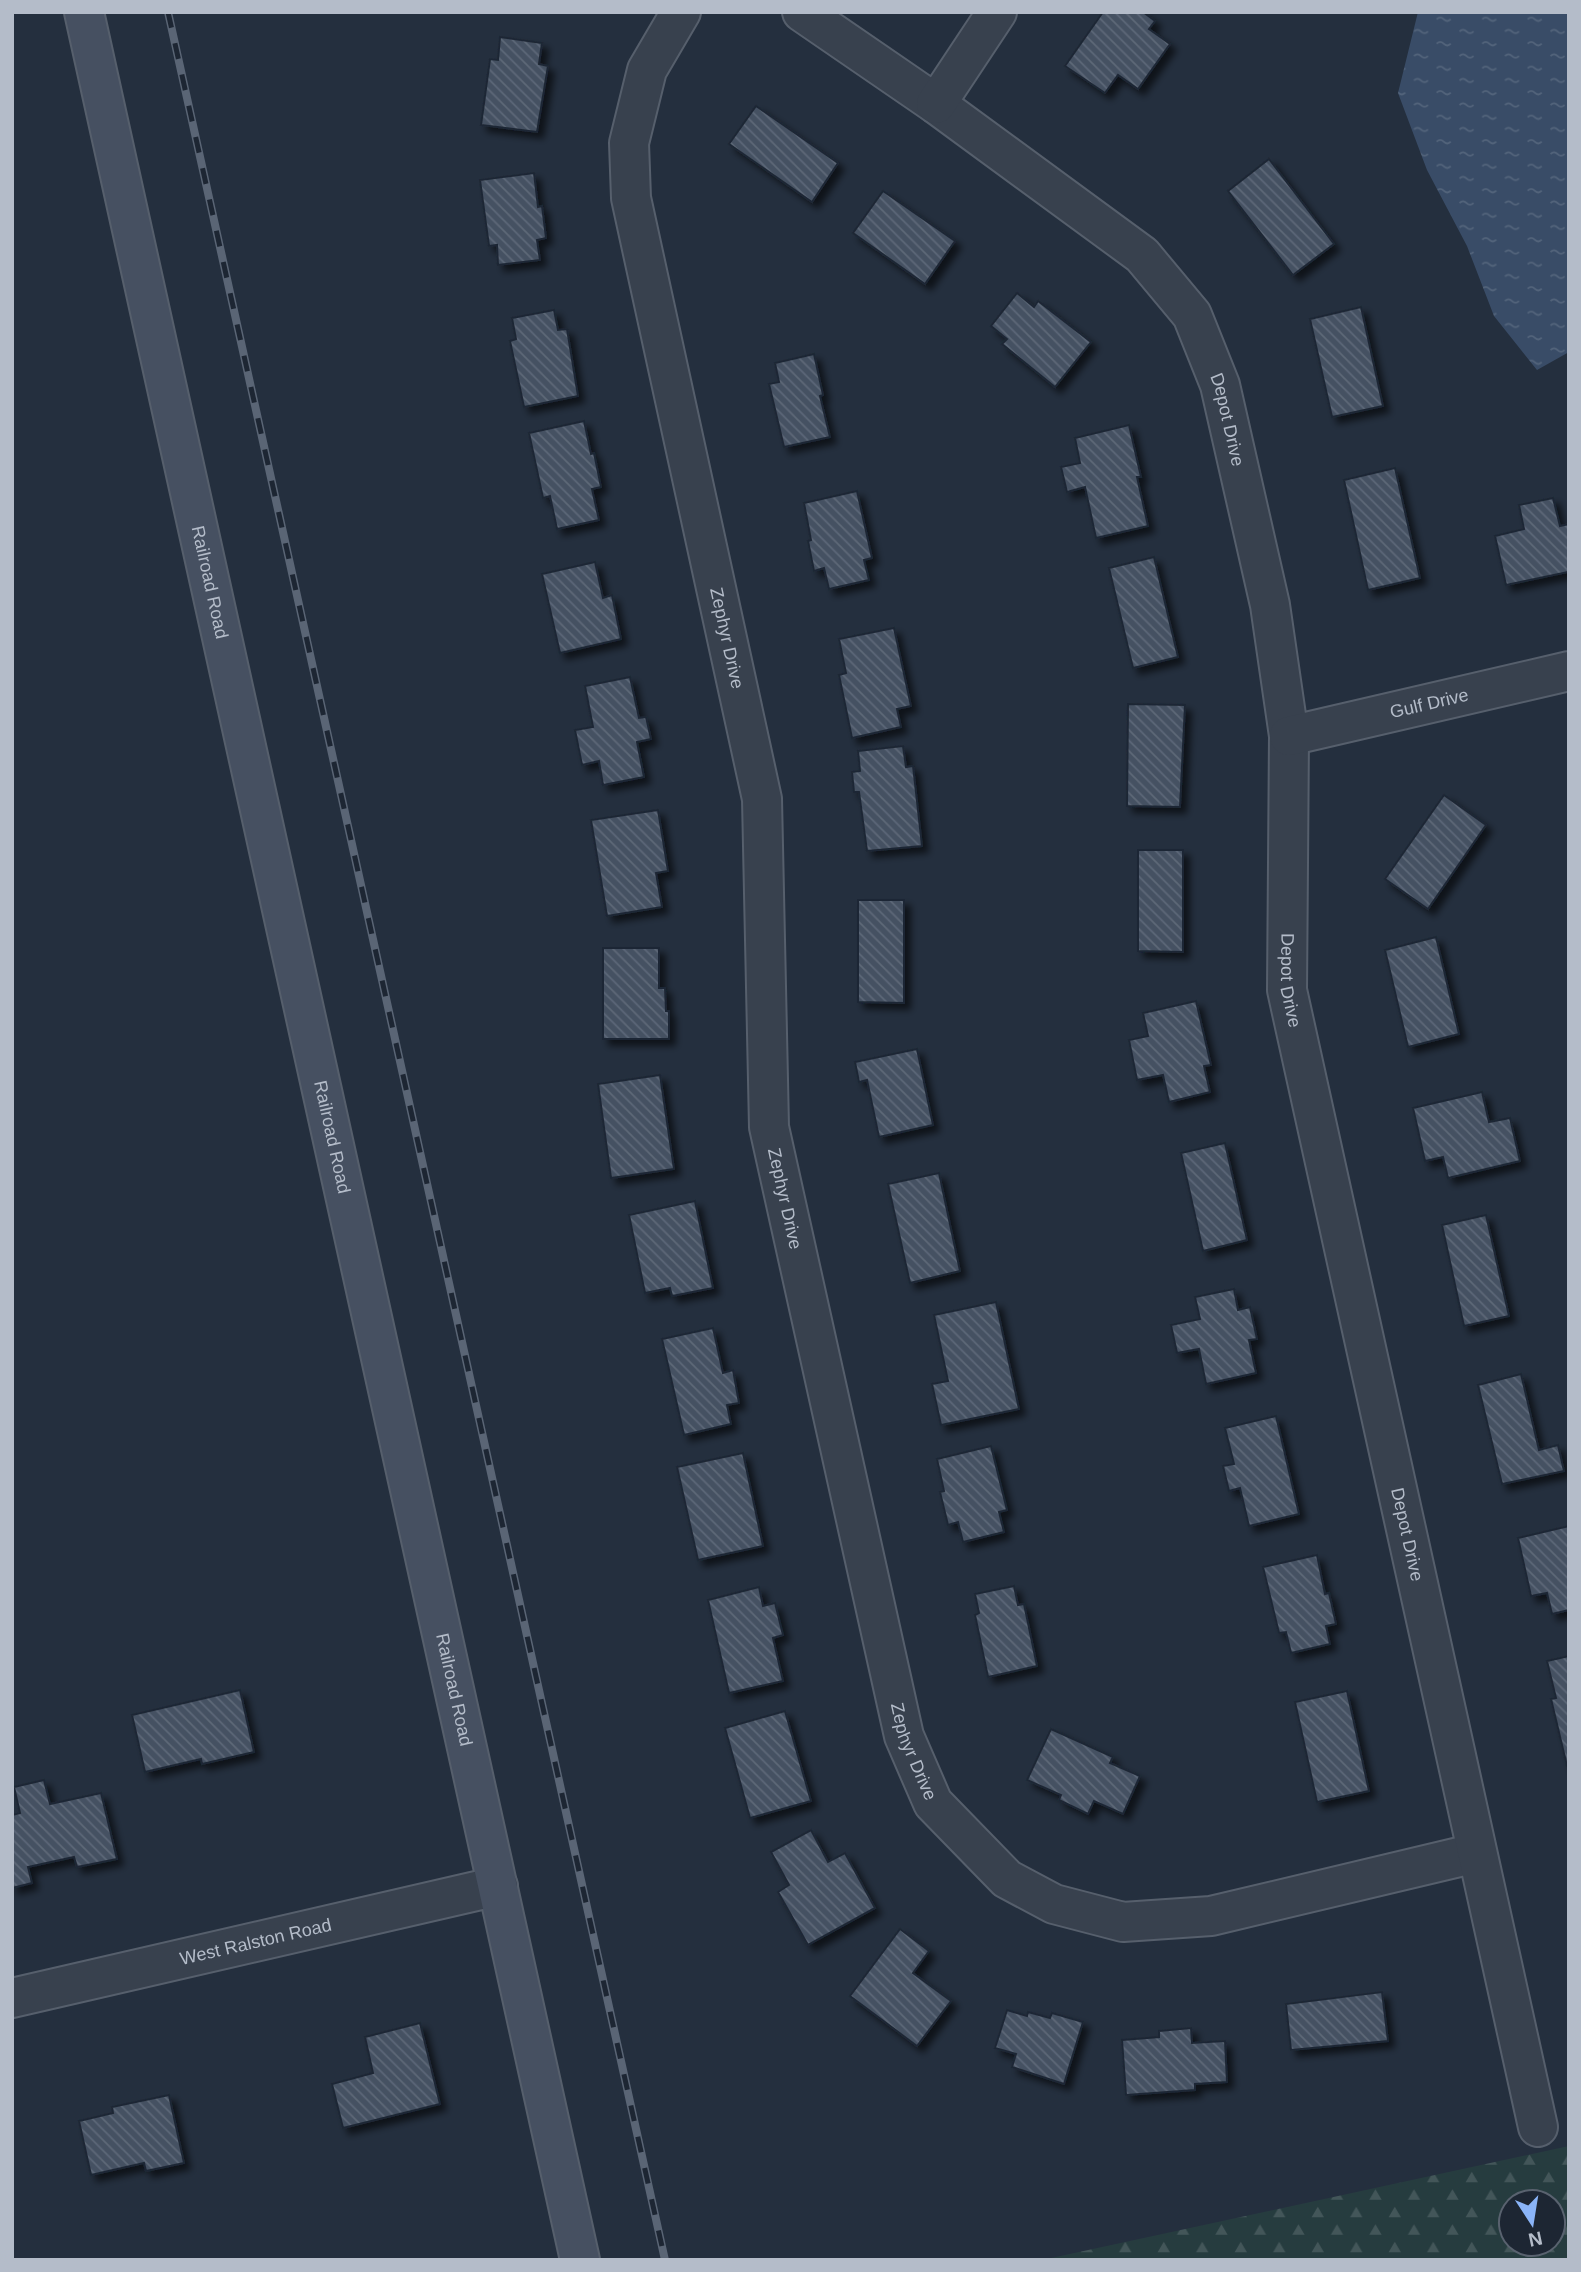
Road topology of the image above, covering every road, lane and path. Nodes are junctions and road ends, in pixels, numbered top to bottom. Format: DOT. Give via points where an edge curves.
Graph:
graph roads {
  1 [pos="84,12"];
  2 [pos="681,12"];
  3 [pos="802,12"];
  4 [pos="998,12"];
  5 [pos="936,104"];
  6 [pos="1569,671"];
  7 [pos="1289,736"];
  8 [pos="1476,1853"];
  9 [pos="498,1886"];
  10 [pos="12,1998"];
  11 [pos="1538,2127"];
  12 [pos="580,2260"];
  1 -- 9 [label="street, Railroad Road"];
  2 -- 8 [label="street, Zephyr Drive" via="647,69 629,143 631,198 762,799 769,1127 904,1736 933,1803 1007,1879 1054,1904 1123,1922 1211,1916"];
  3 -- 5 [label="street, Depot Drive"];
  4 -- 5 [label="street"];
  5 -- 7 [label="street, Depot Drive" via="1142,255 1192,315 1226,411 1270,605"];
  6 -- 7 [label="street, Gulf Drive"];
  7 -- 8 [label="street, Depot Drive" via="1287,990"];
  8 -- 11 [label="street, Depot Drive"];
  9 -- 10 [label="street, West Ralston Road"];
  9 -- 12 [label="street, Railroad Road"];
}
